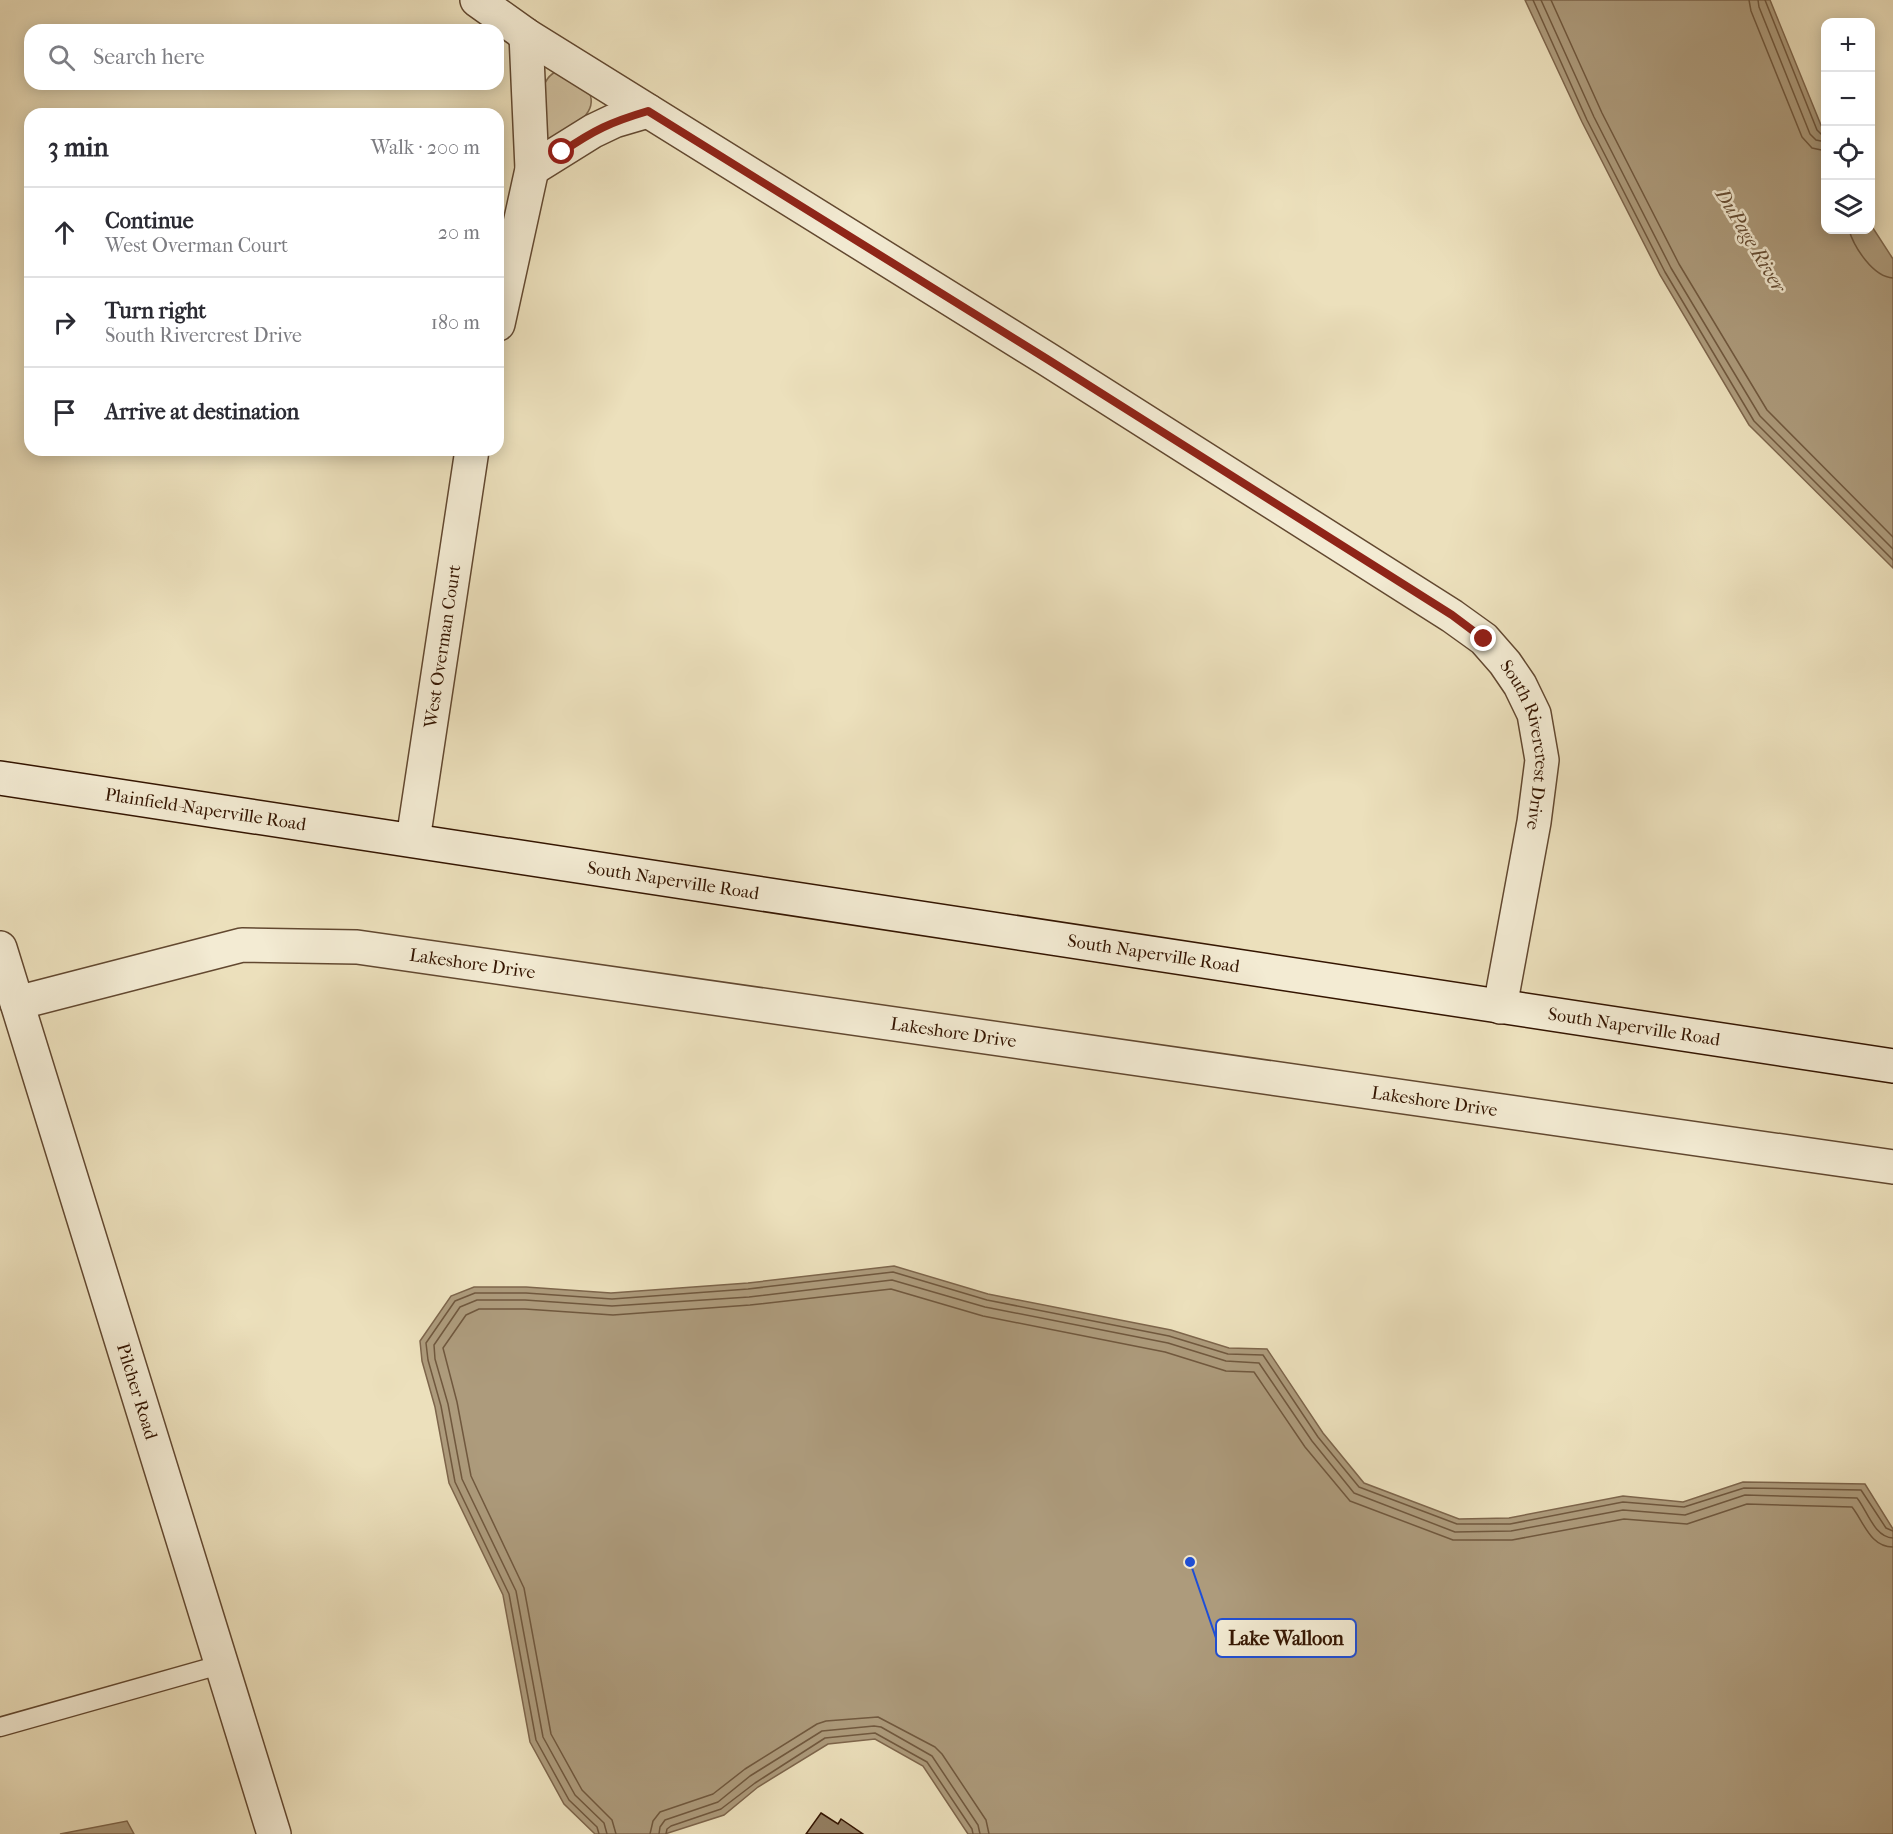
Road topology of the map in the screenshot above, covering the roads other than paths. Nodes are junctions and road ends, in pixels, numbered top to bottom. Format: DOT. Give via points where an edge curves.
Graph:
graph roads {
  1 [pos="477,0"];
  2 [pos="526,35"];
  3 [pos="648,111"];
  4 [pos="532,169"];
  5 [pos="504,297"];
  6 [pos="471,456"];
  7 [pos="0,778"];
  8 [pos="413,840"];
  9 [pos="0,948"];
  10 [pos="17,1003"];
  11 [pos="1500,1007"];
  12 [pos="1893,1066"];
  13 [pos="1893,1167"];
  14 [pos="223,1664"];
  15 [pos="0,1727"];
  16 [pos="274,1834"];
  1 -- 2 [label="street, South Rivercrest Drive"];
  2 -- 3 [label="street, South Rivercrest Drive"];
  2 -- 4 [label="street"];
  3 -- 4 [label="street" via="593,131"];
  3 -- 11 [label="street, South Rivercrest Drive" via="1452,615 1484,639 1520,685 1534,714 1542,760"];
  4 -- 5 [label="street"];
  6 -- 8 [label="street, West Overman Court"];
  7 -- 8 [label="street, Plainfield-Naperville Road"];
  8 -- 11 [label="street, South Naperville Road"];
  9 -- 10 [label="street, Pilcher Road"];
  10 -- 13 [label="street, Lakeshore Drive" via="242,945 357,947"];
  10 -- 14 [label="street, Pilcher Road"];
  11 -- 12 [label="street, South Naperville Road"];
  14 -- 15 [label="lane"];
  14 -- 16 [label="street, Pilcher Road"];
}
